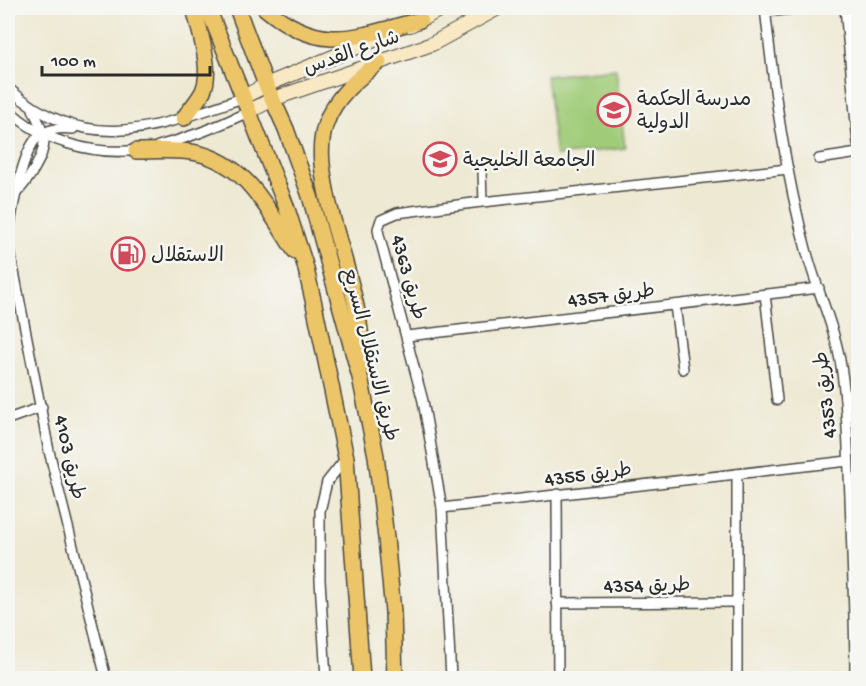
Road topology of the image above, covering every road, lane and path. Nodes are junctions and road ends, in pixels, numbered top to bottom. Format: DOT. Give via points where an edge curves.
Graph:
graph roads {
  1 [pos="194,8"];
  2 [pos="208,8"];
  3 [pos="237,8"];
  4 [pos="265,8"];
  5 [pos="443,8"];
  6 [pos="498,8"];
  7 [pos="802,8"];
  8 [pos="845,8"];
  9 [pos="765,10"];
  10 [pos="420,20"];
  11 [pos="379,62"];
  12 [pos="266,84"];
  13 [pos="8,88"];
  14 [pos="242,98"];
  15 [pos="273,99"];
  16 [pos="8,109"];
  17 [pos="33,109"];
  18 [pos="248,112"];
  19 [pos="184,118"];
  20 [pos="89,129"];
  21 [pos="43,133"];
  22 [pos="858,144"];
  23 [pos="136,151"];
  24 [pos="858,153"];
  25 [pos="819,159"];
  26 [pos="788,169"];
  27 [pos="482,171"];
  28 [pos="483,202"];
  29 [pos="8,239"];
  30 [pos="305,265"];
  31 [pos="819,288"];
  32 [pos="765,294"];
  33 [pos="675,304"];
  34 [pos="407,336"];
  35 [pos="683,369"];
  36 [pos="360,377"];
  37 [pos="845,398"];
  38 [pos="777,400"];
  39 [pos="858,402"];
  40 [pos="42,407"];
  41 [pos="8,419"];
  42 [pos="346,458"];
  43 [pos="848,460"];
  44 [pos="738,474"];
  45 [pos="557,494"];
  46 [pos="442,508"];
  47 [pos="855,530"];
  48 [pos="736,602"];
  49 [pos="557,603"];
  50 [pos="857,636"];
  51 [pos="106,678"];
  52 [pos="326,678"];
  53 [pos="362,678"];
  54 [pos="395,678"];
  55 [pos="451,678"];
  56 [pos="558,678"];
  57 [pos="737,678"];
  58 [pos="855,678"];
  1 -- 19 [label="main road" via="207,69 204,89"];
  2 -- 14 [label="main road"];
  3 -- 12 [label="main road, طريق الاستقلال السريع"];
  4 -- 10 [label="main road" via="280,21 309,35 338,40"];
  5 -- 10 [label="main road, شارع القدس"];
  6 -- 11 [label="main road, شارع القدس" via="432,44"];
  7 -- 9 [label="street"];
  8 -- 22 [label="street"];
  9 -- 26 [label="street, طريق 4353"];
  10 -- 12 [label="main road, شارع القدس"];
  11 -- 15 [label="main road, شارع القدس"];
  11 -- 36 [label="main road" via="346,89 331,112 321,153 363,349"];
  12 -- 14 [label="main road, شارع القدس"];
  12 -- 15 [label="main road, طريق الاستقلال السريع"];
  13 -- 17 [label="street"];
  14 -- 18 [label="main road"];
  14 -- 19 [label="street"];
  15 -- 18 [label="main road, شارع القدس"];
  15 -- 36 [label="main road, طريق الاستقلال السريع" via="310,196"];
  16 -- 21 [label="street" via="18,120"];
  17 -- 20 [label="street"];
  17 -- 21 [label="street"];
  18 -- 23 [label="street" via="176,141"];
  18 -- 30 [label="main road"];
  19 -- 20 [label="street" via="136,130"];
  20 -- 21 [label="street" via="53,128"];
  21 -- 23 [label="street" via="87,149"];
  21 -- 29 [label="street, طريق 4103" via="44,143 30,179 17,192"];
  23 -- 30 [label="main road" via="194,152 238,173 267,205"];
  24 -- 25 [label="street"];
  26 -- 28 [label="street, طريق 4363"];
  26 -- 31 [label="street, طريق 4353"];
  27 -- 28 [label="street"];
  28 -- 34 [label="street, طريق 4363" via="397,213 381,220 379,235"];
  29 -- 40 [label="street, طريق 4103"];
  30 -- 42 [label="main road"];
  31 -- 32 [label="street, طريق 4357"];
  31 -- 37 [label="street, طريق 4353" via="835,339"];
  32 -- 33 [label="street, طريق 4357"];
  32 -- 38 [label="street"];
  33 -- 34 [label="street, طريق 4357"];
  33 -- 35 [label="street"];
  34 -- 46 [label="street, طريق 4363"];
  36 -- 54 [label="main road, طريق الاستقلال السريع" via="386,538"];
  37 -- 39 [label="street"];
  37 -- 43 [label="street, طريق 4353"];
  40 -- 41 [label="street"];
  40 -- 51 [label="street, طريق 4103" via="49,451"];
  42 -- 52 [label="street" via="327,482 321,501 319,538"];
  42 -- 53 [label="main road"];
  43 -- 44 [label="street, طريق 4355"];
  43 -- 47 [label="street, طريق 4353"];
  44 -- 45 [label="street, طريق 4355"];
  44 -- 48 [label="street"];
  45 -- 46 [label="street, طريق 4355"];
  45 -- 49 [label="street"];
  46 -- 55 [label="street, طريق 4363"];
  47 -- 50 [label="street, طريق 4353"];
  48 -- 49 [label="street, طريق 4354"];
  48 -- 57 [label="street"];
  49 -- 56 [label="street"];
  50 -- 58 [label="street, طريق 4353"];
}
